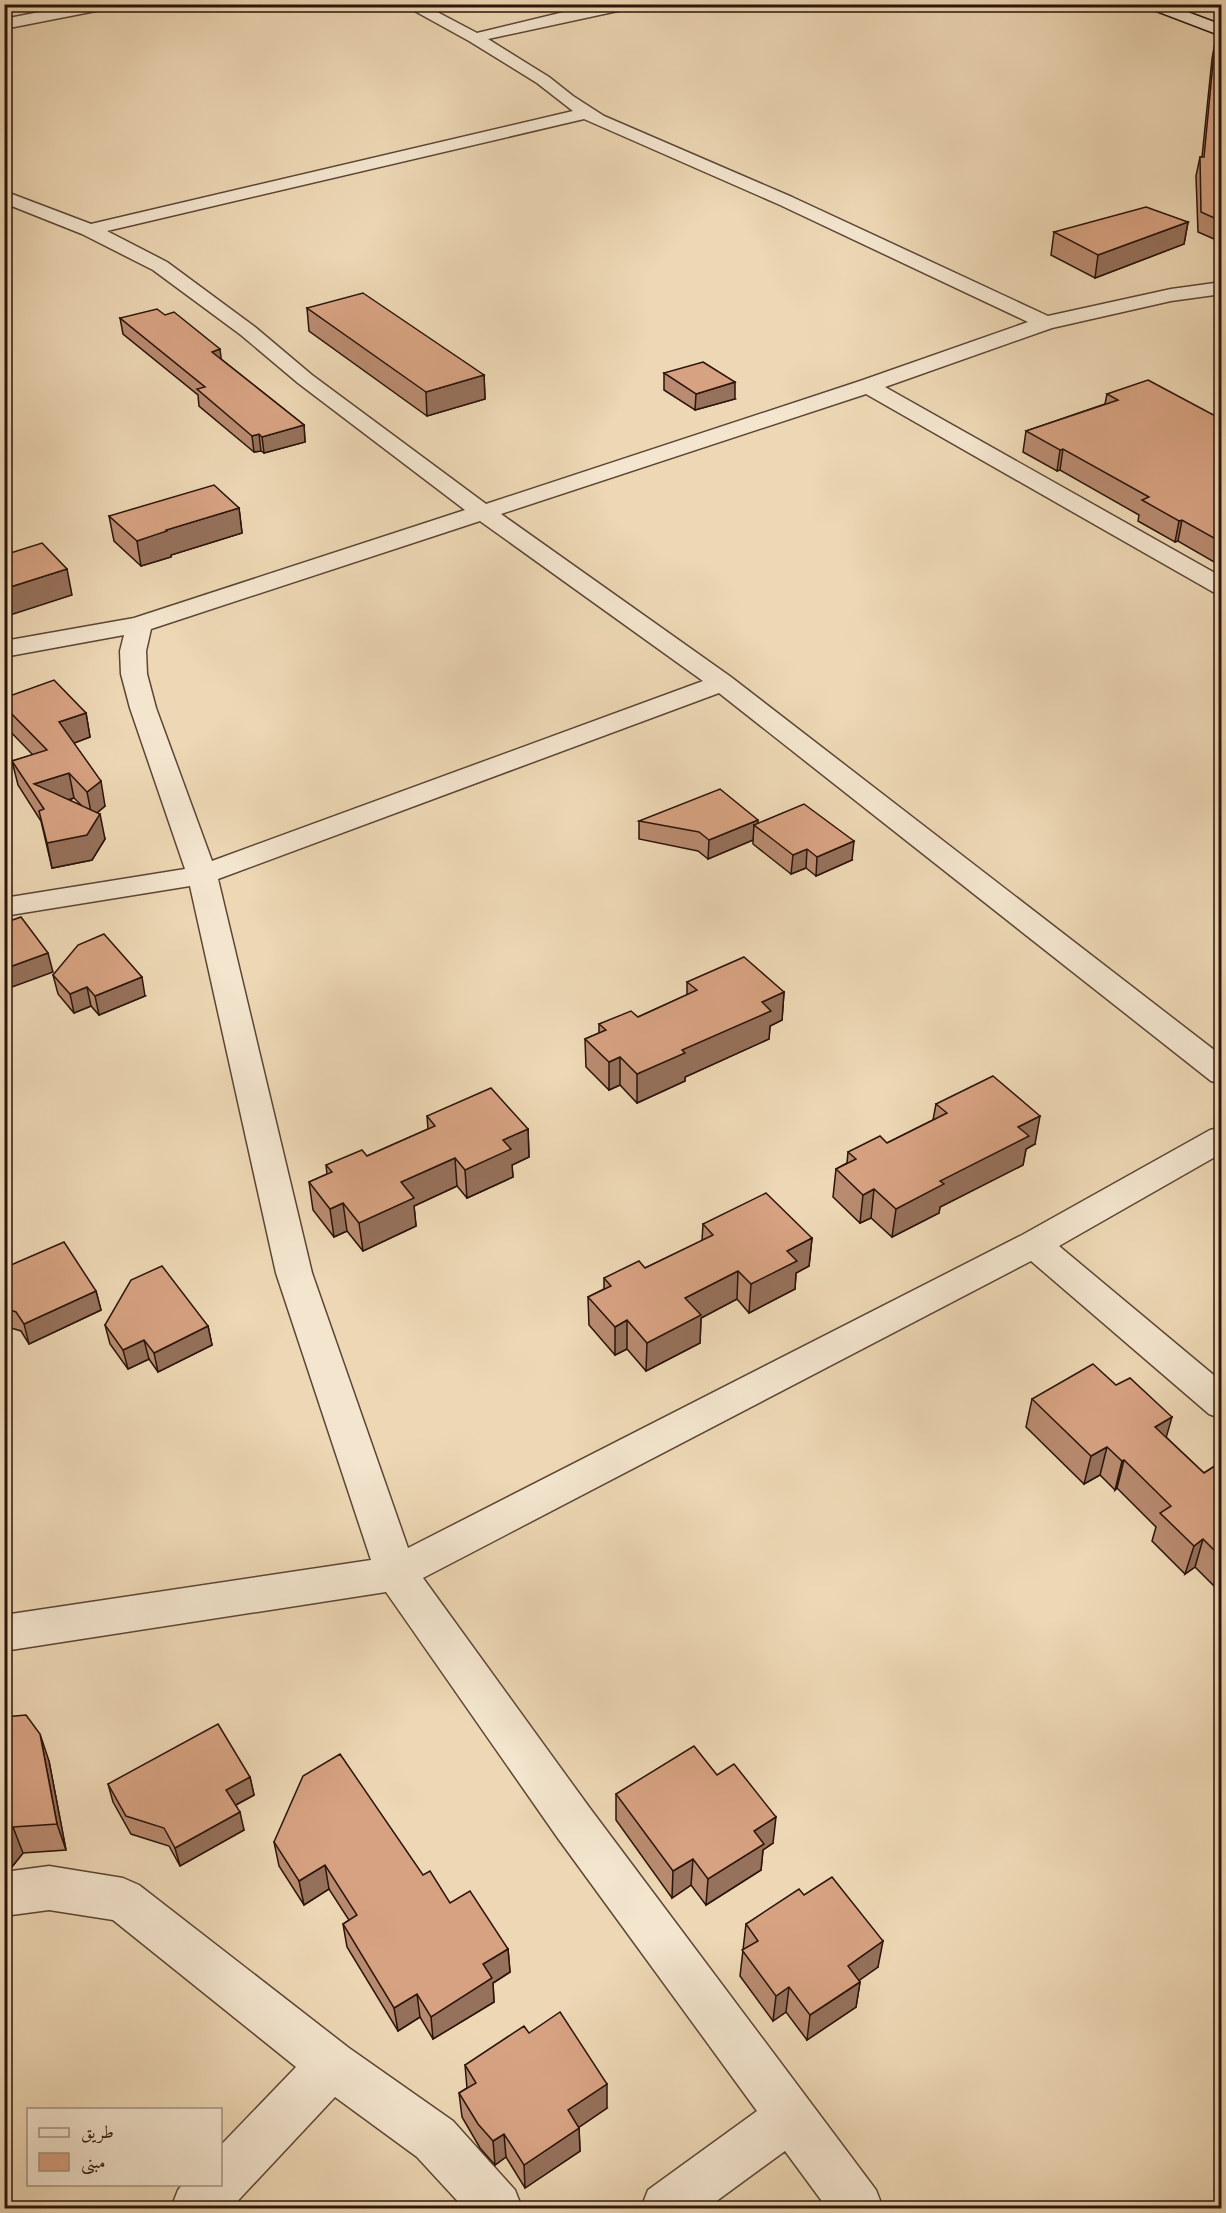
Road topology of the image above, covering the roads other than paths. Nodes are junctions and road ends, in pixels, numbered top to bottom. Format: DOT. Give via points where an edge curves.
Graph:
graph roads {
  1 [pos="106,4"];
  2 [pos="409,4"];
  3 [pos="562,4"];
  4 [pos="627,4"];
  5 [pos="1151,4"];
  6 [pos="79,7"];
  7 [pos="584,12"];
  8 [pos="4,24"];
  9 [pos="1221,31"];
  10 [pos="475,39"];
  11 [pos="586,113"];
  12 [pos="4,196"];
  13 [pos="89,230"];
  14 [pos="1221,288"];
  15 [pos="1046,323"];
  16 [pos="868,386"];
  17 [pos="481,511"];
  18 [pos="1221,587"];
  19 [pos="139,625"];
  20 [pos="4,649"];
  21 [pos="722,683"];
  22 [pos="202,875"];
  23 [pos="4,906"];
  24 [pos="1221,1073"];
  25 [pos="1221,1138"];
  26 [pos="1034,1244"];
  27 [pos="1221,1404"];
  28 [pos="396,1573"];
  29 [pos="4,1633"];
  30 [pos="4,1894"];
  31 [pos="332,2065"];
  32 [pos="791,2116"];
  33 [pos="222,2182"];
  34 [pos="218,2186"];
  35 [pos="196,2208"];
  36 [pos="497,2208"];
  37 [pos="666,2208"];
  38 [pos="858,2208"];
  1 -- 6 [label="street"];
  2 -- 10 [label="street"];
  3 -- 7 [label="street"];
  4 -- 7 [label="street"];
  5 -- 9 [label="street"];
  6 -- 8 [label="street"];
  7 -- 10 [label="street"];
  10 -- 11 [label="street" via="543,80"];
  11 -- 13 [label="street"];
  11 -- 15 [label="street" via="786,201"];
  12 -- 13 [label="street"];
  13 -- 17 [label="street" via="160,266"];
  14 -- 15 [label="street"];
  15 -- 16 [label="street"];
  16 -- 17 [label="street"];
  16 -- 18 [label="street"];
  17 -- 19 [label="street"];
  17 -- 21 [label="street"];
  19 -- 20 [label="street"];
  19 -- 22 [label="street" via="133,651 134,674"];
  21 -- 22 [label="street"];
  21 -- 24 [label="street"];
  22 -- 23 [label="street"];
  22 -- 28 [label="street" via="294,1273"];
  25 -- 26 [label="street"];
  26 -- 27 [label="street"];
  26 -- 28 [label="street"];
  28 -- 29 [label="street"];
  28 -- 32 [label="street" via="573,1822"];
  30 -- 31 [label="street" via="49,1888 123,1900"];
  31 -- 33 [label="street"];
  31 -- 36 [label="street" via="435,2139"];
  32 -- 37 [label="street"];
  32 -- 38 [label="street"];
  34 -- 35 [label="street"];
}
